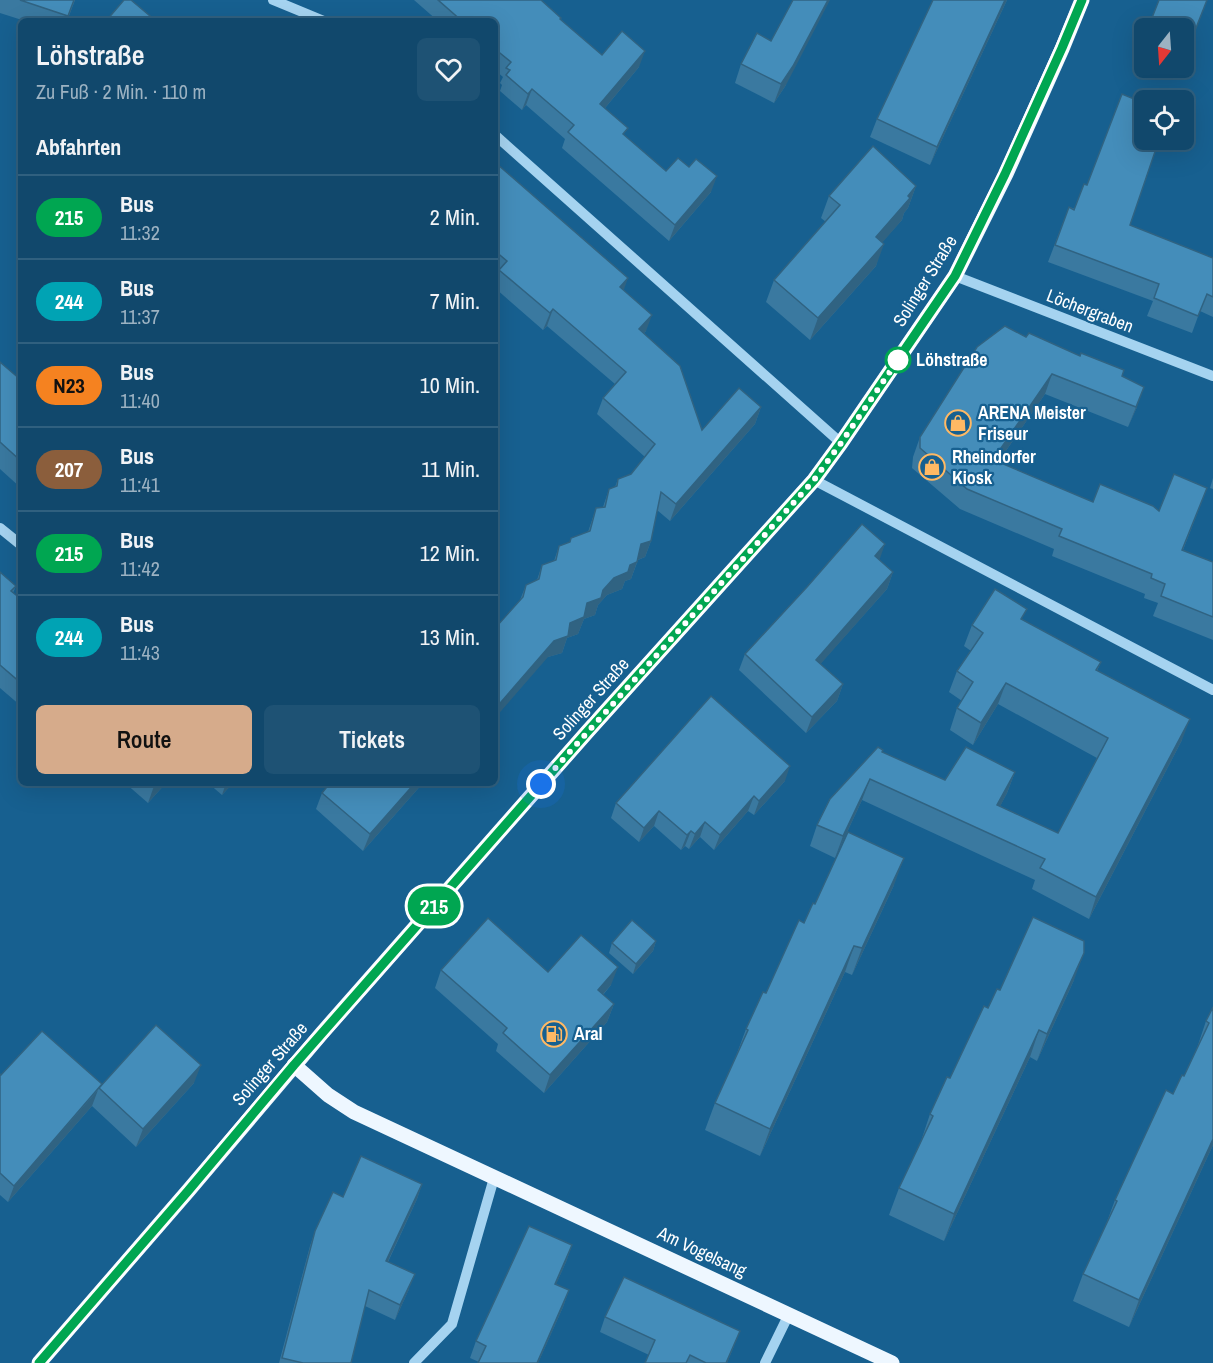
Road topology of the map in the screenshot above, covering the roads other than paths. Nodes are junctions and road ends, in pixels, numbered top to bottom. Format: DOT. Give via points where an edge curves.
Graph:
graph roads {
  1 [pos="273,0"];
  2 [pos="1082,0"];
  3 [pos="317,18"];
  4 [pos="498,138"];
  5 [pos="955,276"];
  6 [pos="1213,376"];
  7 [pos="841,443"];
  8 [pos="814,480"];
  9 [pos="0,528"];
  10 [pos="18,543"];
  11 [pos="1213,690"];
  12 [pos="294,1065"];
  13 [pos="494,1178"];
  14 [pos="789,1314"];
  15 [pos="39,1363"];
  16 [pos="414,1363"];
  17 [pos="765,1363"];
  18 [pos="892,1363"];
  1 -- 3 [label="street"];
  2 -- 5 [label="main road, Solinger Straße"];
  4 -- 7 [label="street"];
  5 -- 6 [label="street, Löchergraben"];
  5 -- 7 [label="main road, Solinger Straße"];
  7 -- 8 [label="main road, Solinger Straße"];
  8 -- 11 [label="street"];
  8 -- 12 [label="main road, Solinger Straße"];
  9 -- 10 [label="street"];
  12 -- 13 [label="main road, Am Vogelsang" via="354,1112"];
  12 -- 15 [label="main road, Solinger Straße"];
  13 -- 14 [label="main road, Am Vogelsang"];
  13 -- 16 [label="street" via="452,1324"];
  14 -- 17 [label="street"];
  14 -- 18 [label="main road, Am Vogelsang"];
}
